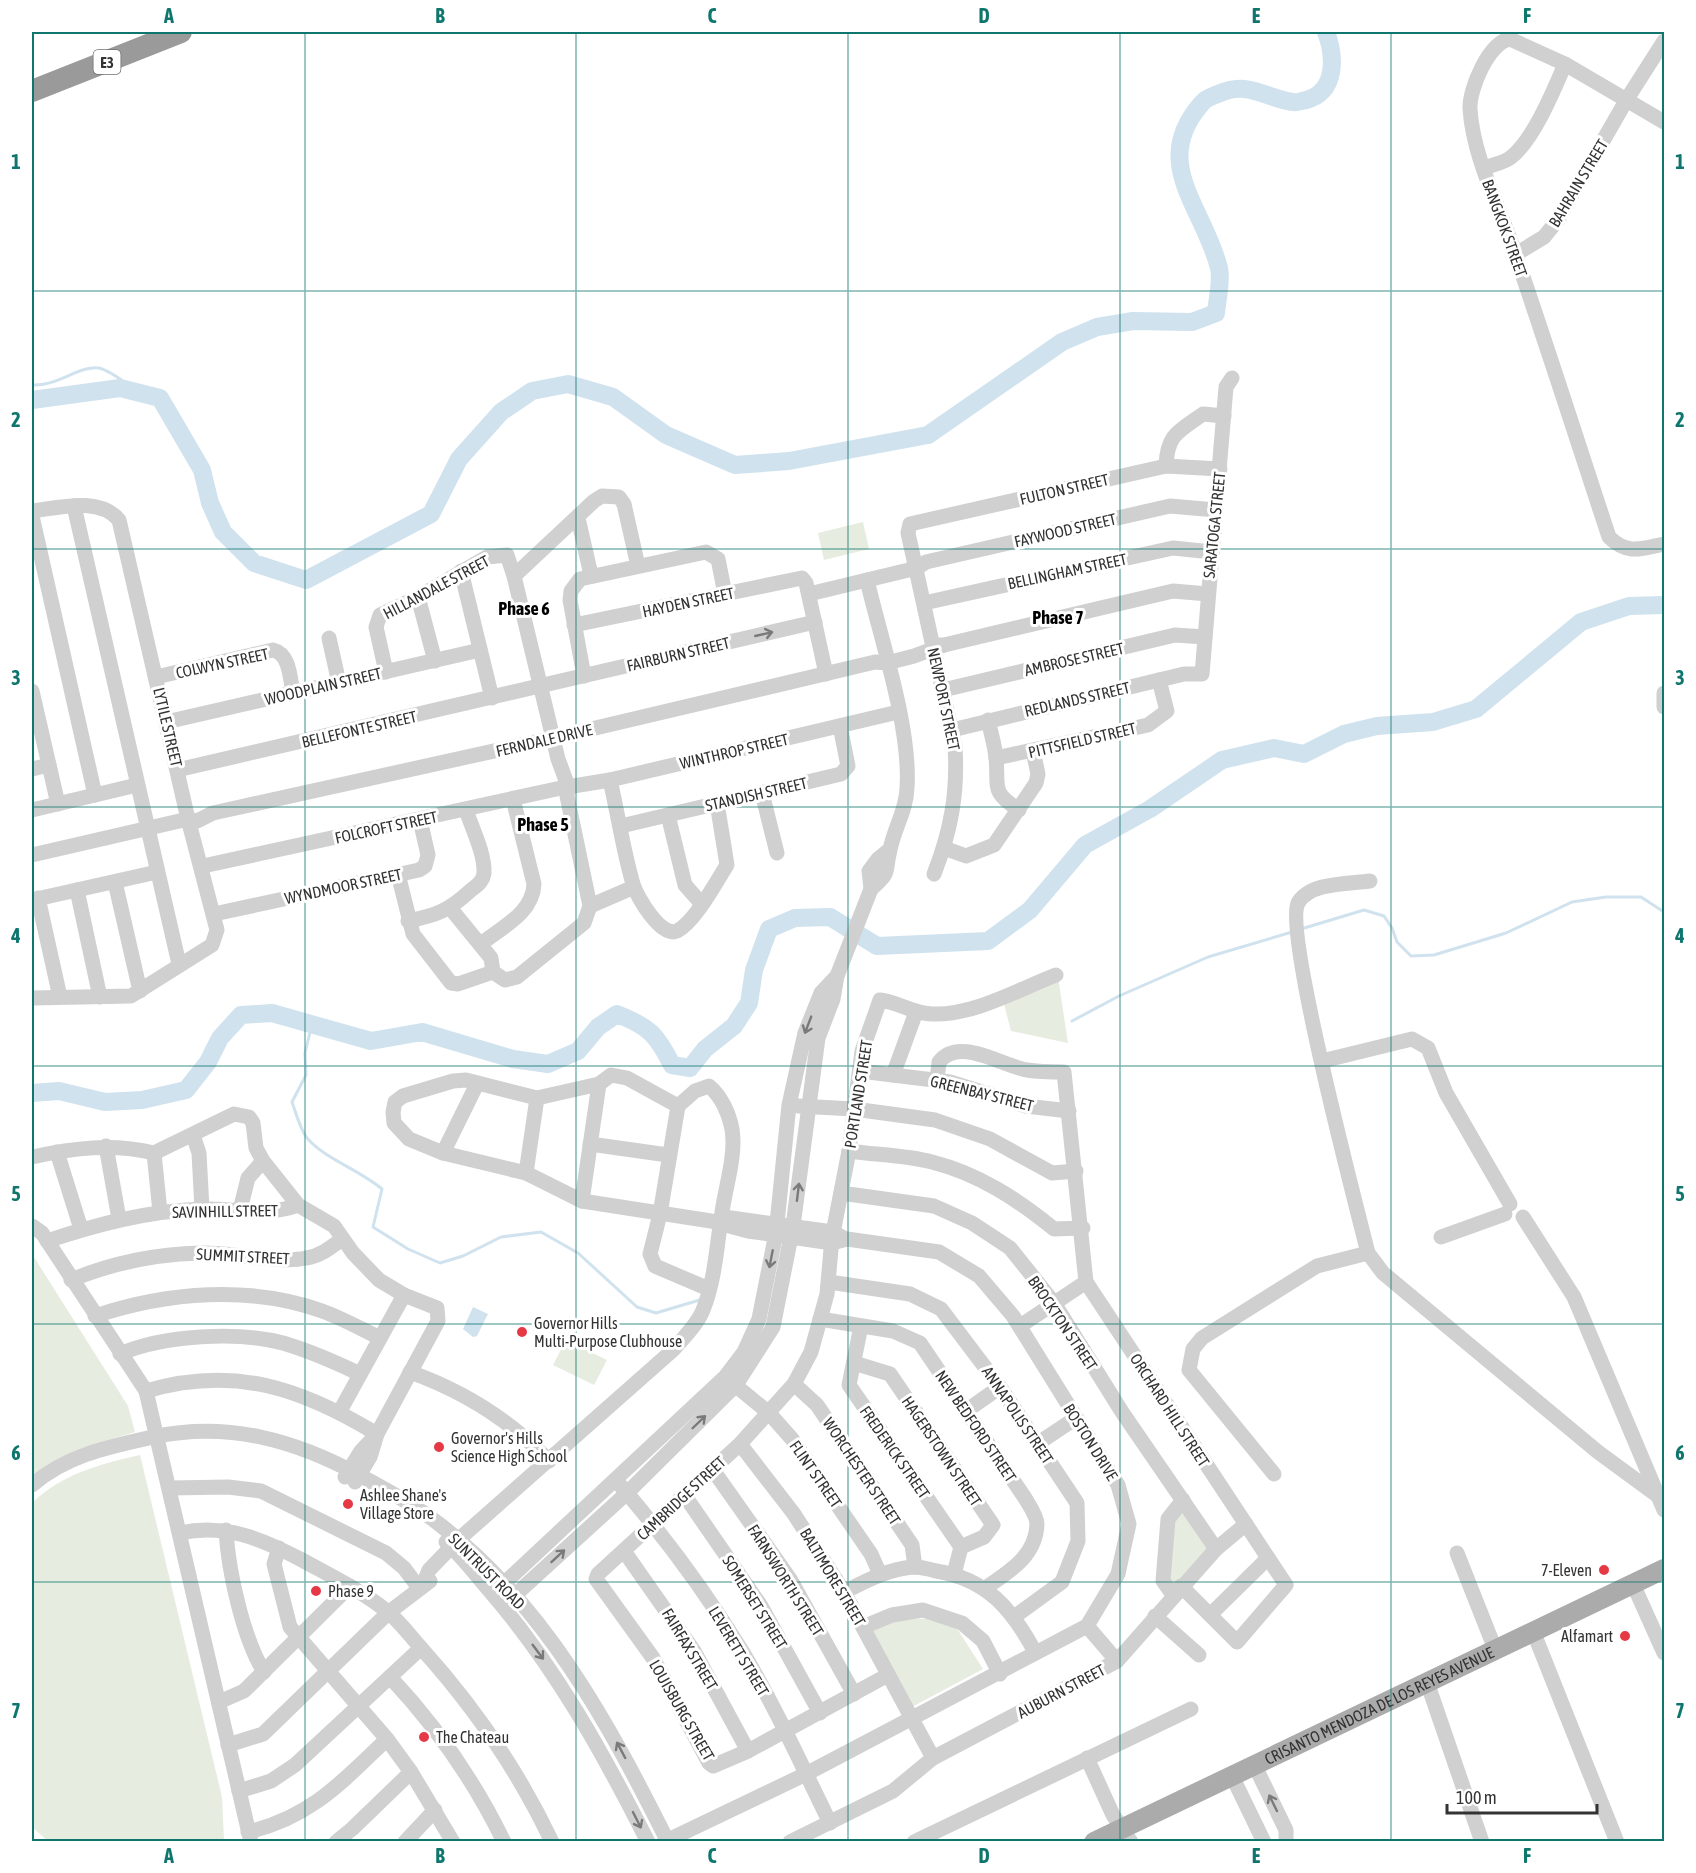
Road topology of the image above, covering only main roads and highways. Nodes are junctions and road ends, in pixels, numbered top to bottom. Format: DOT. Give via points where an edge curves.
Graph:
graph roads {
  1 [pos="144,32"];
  2 [pos="181,32"];
  3 [pos="32,75"];
  4 [pos="32,92"];
  5 [pos="1665,1569"];
  6 [pos="1126,1835"];
  7 [pos="1094,1842"];
  1 -- 3 [label="highway, E3"];
  2 -- 4 [label="highway, E3"];
  5 -- 6 [label="main road, CRISANTO MENDOZA DE LOS REYES AVENUE" via="1232,1776"];
  6 -- 7 [label="main road, CRISANTO MENDOZA DE LOS REYES AVENUE"];
}
